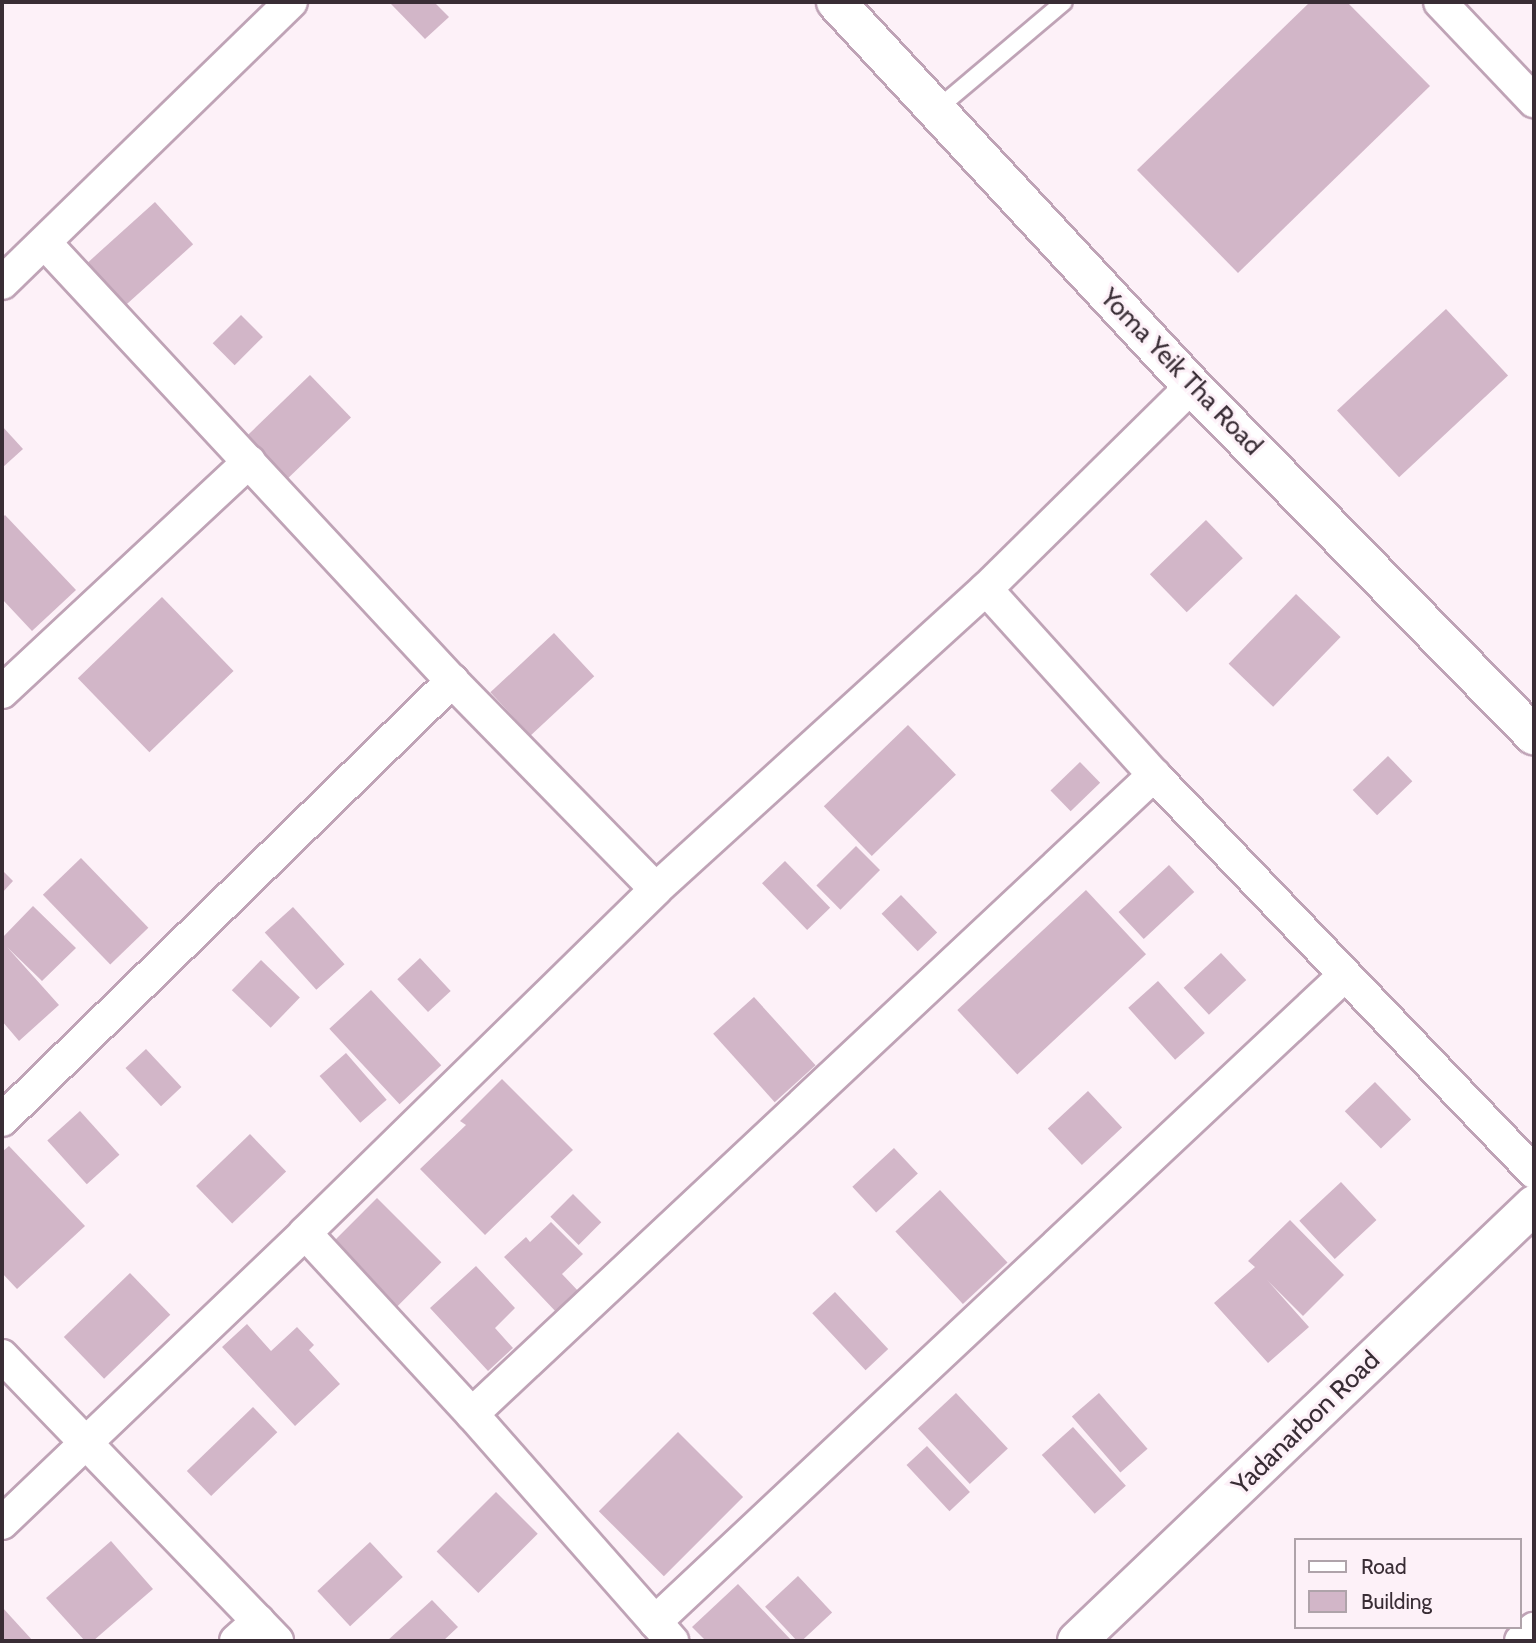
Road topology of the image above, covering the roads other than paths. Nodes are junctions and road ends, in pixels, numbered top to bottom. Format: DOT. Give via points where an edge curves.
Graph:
graph roads {
  1 [pos="291,2"];
  2 [pos="836,2"];
  3 [pos="1064,2"];
  4 [pos="1440,2"];
  5 [pos="1534,101"];
  6 [pos="936,110"];
  7 [pos="45,243"];
  8 [pos="2,283"];
  9 [pos="1192,386"];
  10 [pos="249,462"];
  11 [pos="986,589"];
  12 [pos="452,681"];
  13 [pos="2,692"];
  14 [pos="1534,735"];
  15 [pos="1154,775"];
  16 [pos="656,889"];
  17 [pos="1345,975"];
  18 [pos="2,1120"];
  19 [pos="1534,1172"];
  20 [pos="1534,1205"];
  21 [pos="305,1233"];
  22 [pos="2,1356"];
  23 [pos="472,1414"];
  24 [pos="85,1442"];
  25 [pos="2,1523"];
  26 [pos="1534,1629"];
  27 [pos="663,1632"];
  28 [pos="257,1635"];
  29 [pos="1077,1641"];
  30 [pos="1521,1641"];
  1 -- 7 [label="street"];
  2 -- 6 [label="street, Yoma Yeik Tha Road"];
  3 -- 6 [label="lane"];
  4 -- 5 [label="street"];
  6 -- 9 [label="street, Yoma Yeik Tha Road"];
  7 -- 8 [label="street"];
  7 -- 10 [label="street"];
  9 -- 11 [label="street"];
  9 -- 14 [label="street, Yoma Yeik Tha Road"];
  10 -- 12 [label="street"];
  10 -- 13 [label="street"];
  11 -- 15 [label="street"];
  11 -- 16 [label="street"];
  12 -- 16 [label="street"];
  12 -- 18 [label="street"];
  15 -- 17 [label="street"];
  15 -- 23 [label="street"];
  16 -- 21 [label="street"];
  17 -- 19 [label="street"];
  17 -- 27 [label="street"];
  20 -- 29 [label="street, Yadanarbon Road"];
  21 -- 23 [label="street"];
  21 -- 24 [label="street"];
  22 -- 24 [label="street"];
  23 -- 27 [label="street"];
  24 -- 25 [label="street"];
  24 -- 28 [label="street"];
  26 -- 30 [label="street"];
}
